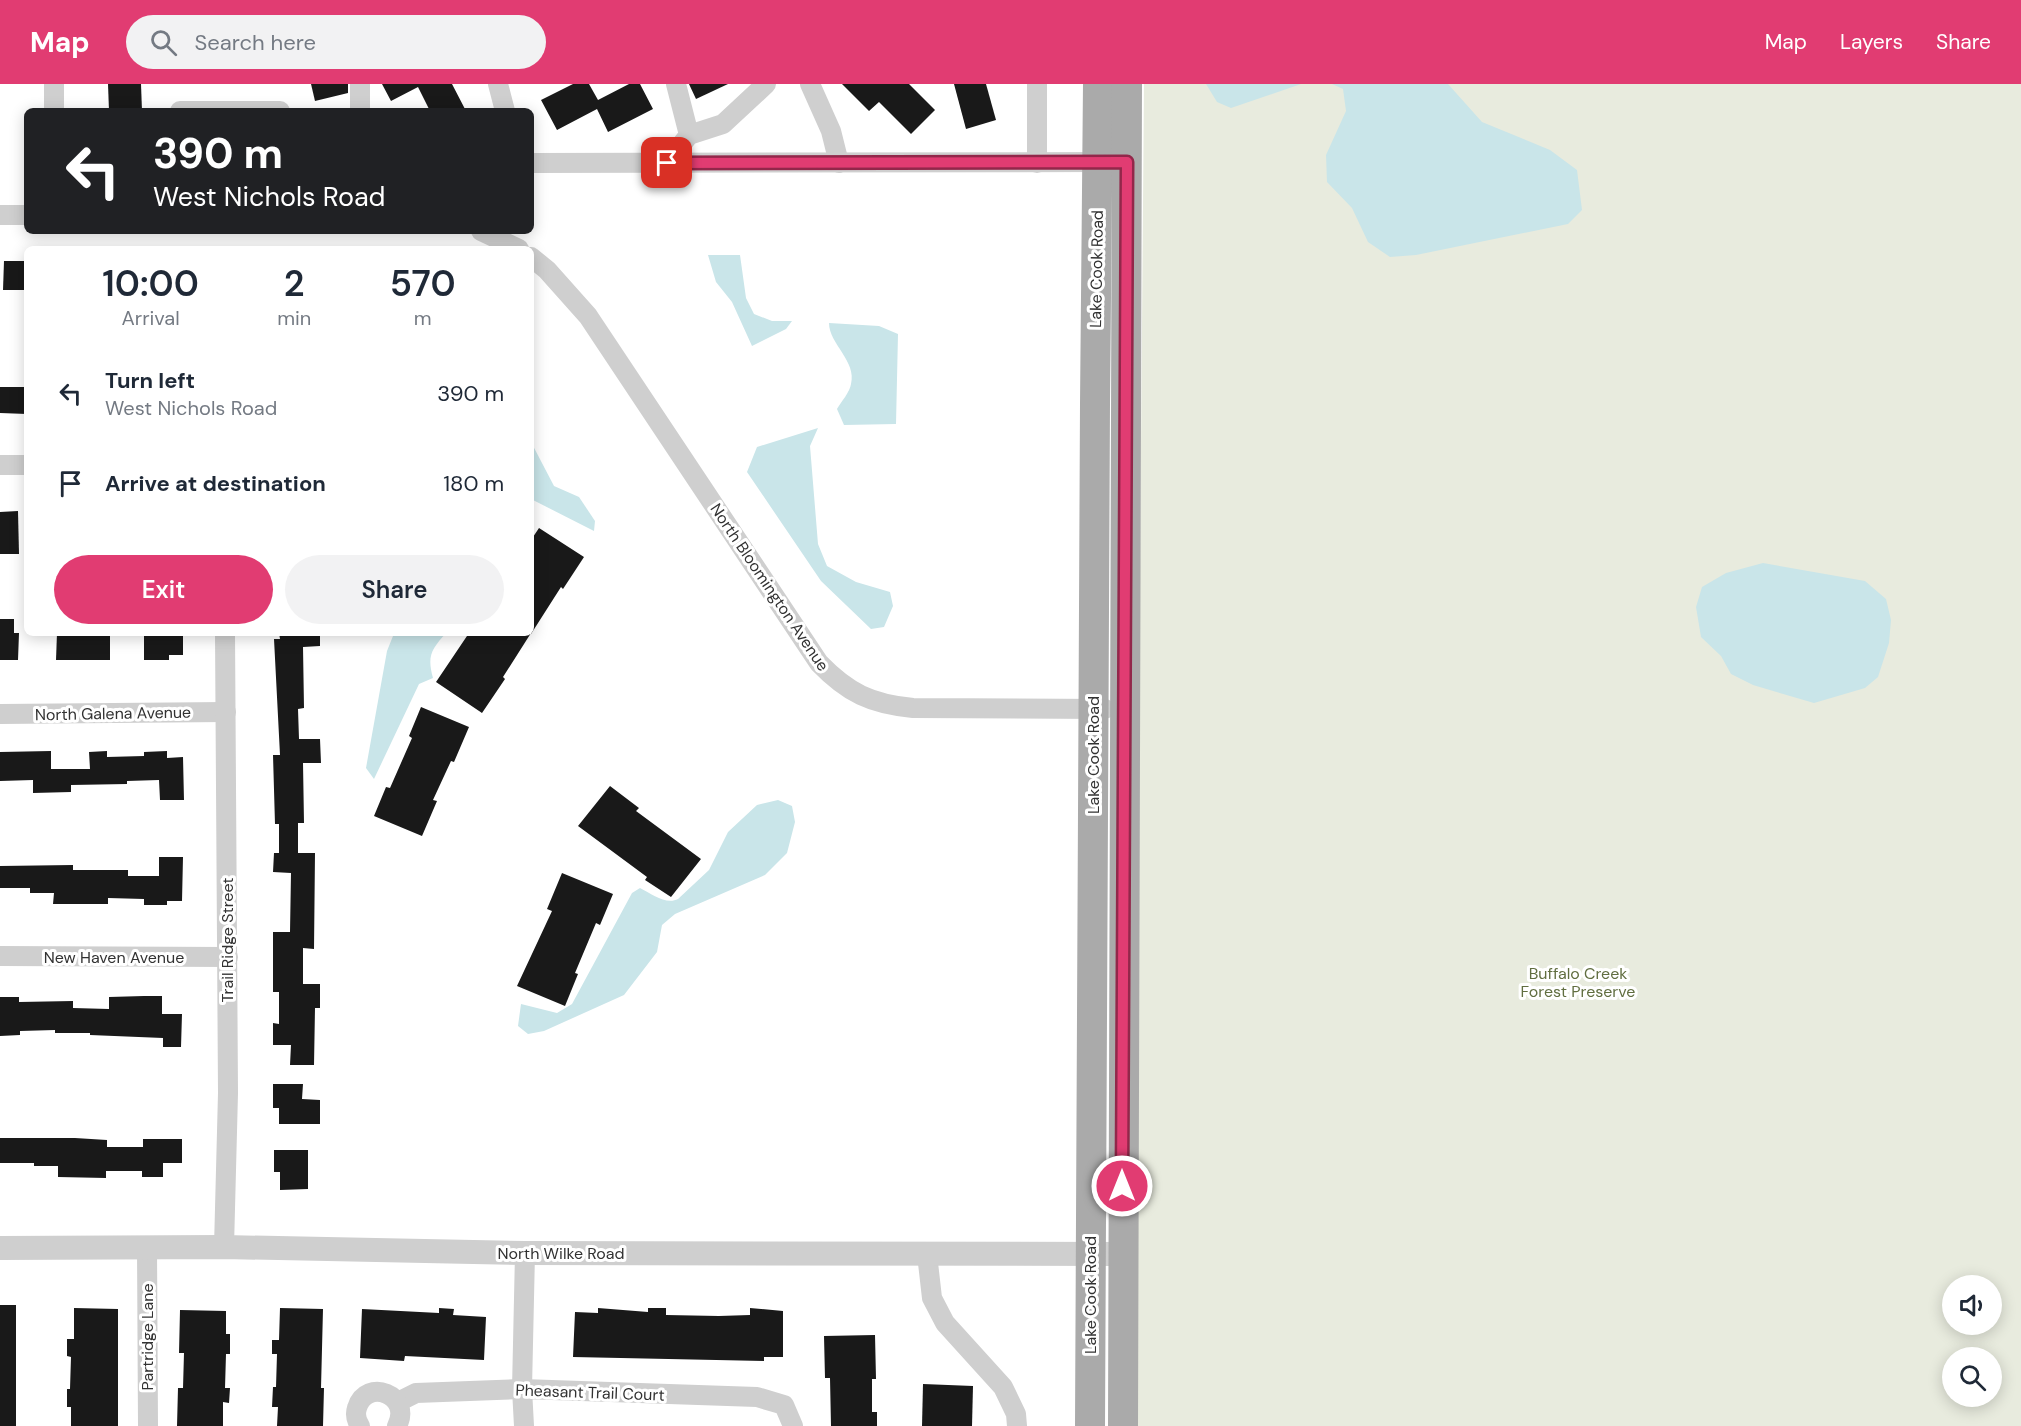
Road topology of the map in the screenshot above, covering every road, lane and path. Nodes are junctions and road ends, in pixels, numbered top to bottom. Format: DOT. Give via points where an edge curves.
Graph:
graph roads {
  1 [pos="54,84"];
  2 [pos="360,84"];
  3 [pos="676,84"];
  4 [pos="766,84"];
  5 [pos="810,84"];
  6 [pos="1037,84"];
  7 [pos="1098,84"];
  8 [pos="1127,84"];
  9 [pos="499,85"];
  10 [pos="54,108"];
  11 [pos="360,108"];
  12 [pos="504,108"];
  13 [pos="689,135"];
  14 [pos="1112,162"];
  15 [pos="534,163"];
  16 [pos="667,163"];
  17 [pos="839,163"];
  18 [pos="1037,163"];
  19 [pos="0,215"];
  20 [pos="24,215"];
  21 [pos="487,234"];
  22 [pos="513,246"];
  23 [pos="534,259"];
  24 [pos="0,465"];
  25 [pos="24,465"];
  26 [pos="225,636"];
  27 [pos="1093,708"];
  28 [pos="1124,709"];
  29 [pos="226,712"];
  30 [pos="0,714"];
  31 [pos="0,956"];
  32 [pos="228,957"];
  33 [pos="224,1247"];
  34 [pos="0,1248"];
  35 [pos="147,1248"];
  36 [pos="525,1253"];
  37 [pos="927,1254"];
  38 [pos="1090,1254"];
  39 [pos="1122,1254"];
  40 [pos="522,1389"];
  41 [pos="398,1402"];
  42 [pos="148,1426"];
  43 [pos="360,1426"];
  44 [pos="397,1426"];
  45 [pos="525,1426"];
  46 [pos="793,1426"];
  47 [pos="1017,1426"];
  48 [pos="1090,1426"];
  49 [pos="1123,1426"];
  1 -- 10 [label="street"];
  2 -- 11 [label="street"];
  3 -- 13 [label="street"];
  4 -- 13 [label="street" via="723,124"];
  5 -- 17 [label="street" via="831,131"];
  6 -- 18 [label="street"];
  7 -- 14 [label="main road, Lake Cook Road"];
  8 -- 14 [label="main road, Lake Cook Road"];
  9 -- 12 [label="street"];
  13 -- 16 [label="street"];
  14 -- 18 [label="street"];
  14 -- 27 [label="main road, Lake Cook Road"];
  14 -- 28 [label="main road, Lake Cook Road"];
  15 -- 16 [label="street"];
  16 -- 17 [label="street"];
  17 -- 18 [label="street"];
  19 -- 20 [label="street"];
  21 -- 22 [label="street"];
  23 -- 27 [label="street, North Bloomington Avenue" via="588,316 819,663 833,678 852,692 884,705"];
  24 -- 25 [label="street"];
  26 -- 29 [label="street, Trail Ridge Street"];
  27 -- 28 [label="street, North Bloomington Avenue"];
  27 -- 38 [label="main road, Lake Cook Road"];
  28 -- 39 [label="main road, Lake Cook Road"];
  29 -- 30 [label="street, North Galena Avenue"];
  29 -- 32 [label="street, Trail Ridge Street"];
  31 -- 32 [label="street, New Haven Avenue"];
  32 -- 33 [label="street, Trail Ridge Street"];
  33 -- 35 [label="street, North Wilke Road"];
  33 -- 36 [label="street, North Wilke Road"];
  34 -- 35 [label="street, North Wilke Road"];
  35 -- 42 [label="street, Partridge Lane"];
  36 -- 37 [label="street, North Wilke Road"];
  36 -- 40 [label="street"];
  37 -- 38 [label="street, North Wilke Road"];
  37 -- 47 [label="street" via="932,1298 945,1323 1003,1387 1016,1414"];
  38 -- 39 [label="street, North Wilke Road"];
  38 -- 48 [label="main road, Lake Cook Road"];
  39 -- 49 [label="main road, Lake Cook Road"];
  40 -- 41 [label="street, Pheasant Trail Court" via="416,1393"];
  40 -- 45 [label="street"];
  40 -- 46 [label="street, Pheasant Trail Court" via="757,1397 784,1405"];
  41 -- 43 [label="street" via="382,1392 364,1396 356,1413"];
  41 -- 44 [label="street" via="401,1411"];
}
